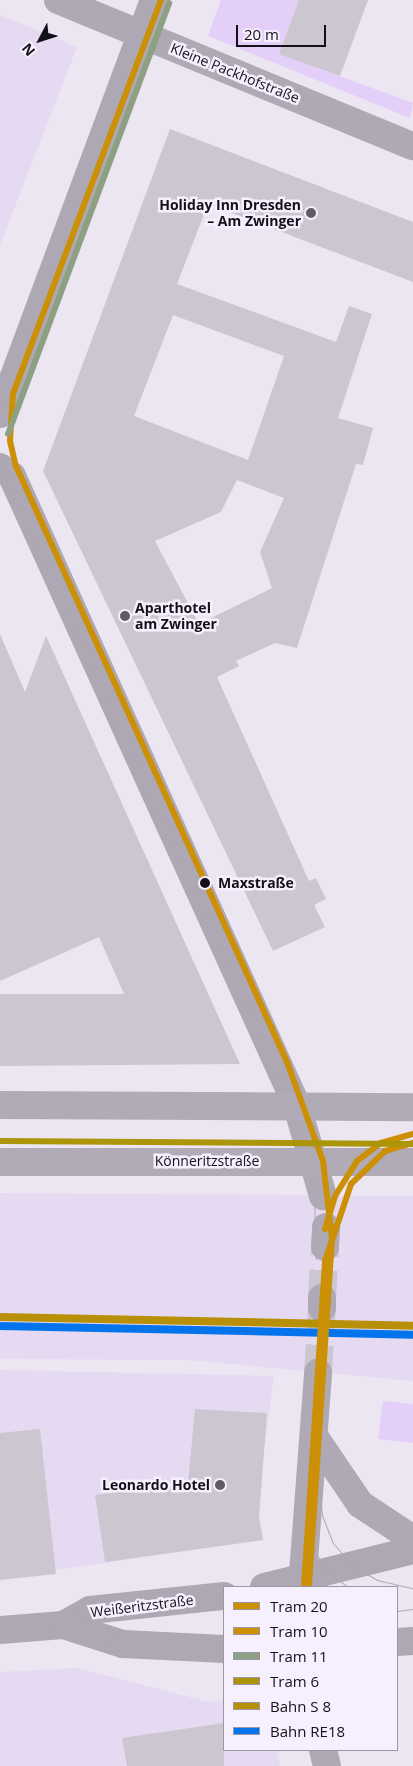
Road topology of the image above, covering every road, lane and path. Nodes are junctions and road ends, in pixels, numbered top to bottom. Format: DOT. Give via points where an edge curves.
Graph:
graph roads {
  1 [pos="58,0"];
  2 [pos="154,0"];
  3 [pos="141,35"];
  4 [pos="413,146"];
  5 [pos="0,414"];
  6 [pos="0,467"];
  7 [pos="0,1106"];
  8 [pos="298,1106"];
  9 [pos="413,1107"];
  10 [pos="315,1161"];
  11 [pos="0,1162"];
  12 [pos="413,1162"];
  13 [pos="323,1196"];
  14 [pos="318,1373"];
  15 [pos="314,1436"];
  16 [pos="413,1539"];
  17 [pos="413,1550"];
  18 [pos="302,1583"];
  19 [pos="274,1586"];
  20 [pos="223,1596"];
  21 [pos="63,1625"];
  22 [pos="0,1630"];
  23 [pos="413,1641"];
  24 [pos="398,1642"];
  25 [pos="223,1649"];
  26 [pos="323,1751"];
  27 [pos="326,1766"];
  1 -- 3 [label="street, Kleine Packhofstraße"];
  2 -- 3 [label="street"];
  3 -- 4 [label="street, Kleine Packhofstraße"];
  3 -- 5 [label="street"];
  6 -- 8 [label="street" via="16,484"];
  7 -- 8 [label="main road"];
  8 -- 9 [label="main road"];
  8 -- 10 [label="street"];
  10 -- 11 [label="main road, Könneritzstraße"];
  10 -- 12 [label="main road, Könneritzstraße"];
  10 -- 13 [label="street"];
  14 -- 15 [label="street"];
  15 -- 16 [label="street" via="360,1504"];
  15 -- 18 [label="street"];
  17 -- 18 [label="street"];
  18 -- 19 [label="street"];
  20 -- 21 [label="street, Weißeritzstraße" via="90,1610"];
  21 -- 22 [label="street, Weißeritzstraße"];
  21 -- 25 [label="street, Weißeritzstraße" via="123,1644"];
  23 -- 24 [label="street"];
  26 -- 27 [label="street"];
}
